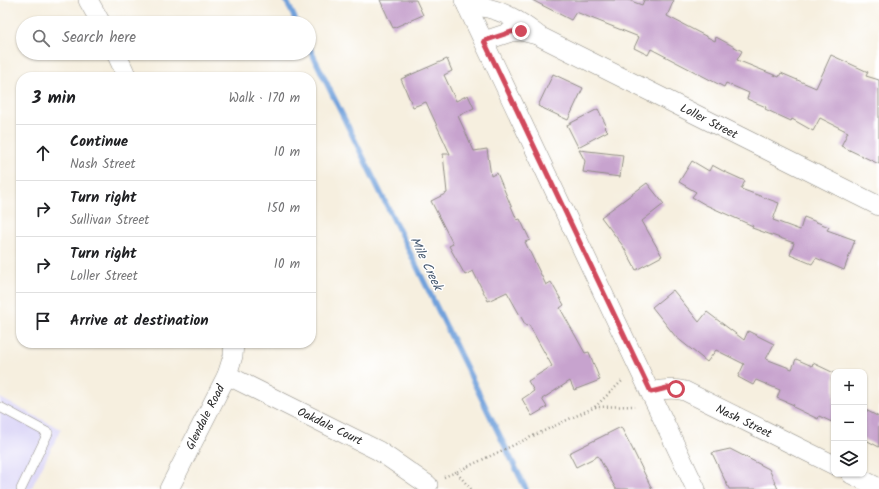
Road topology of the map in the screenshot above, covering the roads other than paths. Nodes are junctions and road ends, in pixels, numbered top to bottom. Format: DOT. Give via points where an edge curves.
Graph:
graph roads {
  1 [pos="88,0"];
  2 [pos="466,3"];
  3 [pos="97,16"];
  4 [pos="539,36"];
  5 [pos="484,41"];
  6 [pos="119,60"];
  7 [pos="125,72"];
  8 [pos="879,206"];
  9 [pos="234,348"];
  10 [pos="227,375"];
  11 [pos="651,392"];
  12 [pos="0,408"];
  13 [pos="831,464"];
  14 [pos="857,477"];
  15 [pos="428,485"];
  16 [pos="879,488"];
  17 [pos="21,489"];
  18 [pos="169,489"];
  19 [pos="696,489"];
  1 -- 3 [label="street"];
  2 -- 4 [label="street, Loller Street" via="495,9 523,23"];
  2 -- 5 [label="street"];
  4 -- 5 [label="street, Loller Street" via="521,31"];
  4 -- 8 [label="street, Loller Street"];
  5 -- 11 [label="street"];
  6 -- 7 [label="street"];
  9 -- 10 [label="street, Glendale Road"];
  10 -- 15 [label="street, Oakdale Court" via="379,451"];
  10 -- 18 [label="street, Glendale Road"];
  11 -- 13 [label="street, Nash Street" via="667,388 685,391"];
  11 -- 19 [label="street"];
  12 -- 17 [label="lane" via="48,433"];
  14 -- 16 [label="street"];
}
